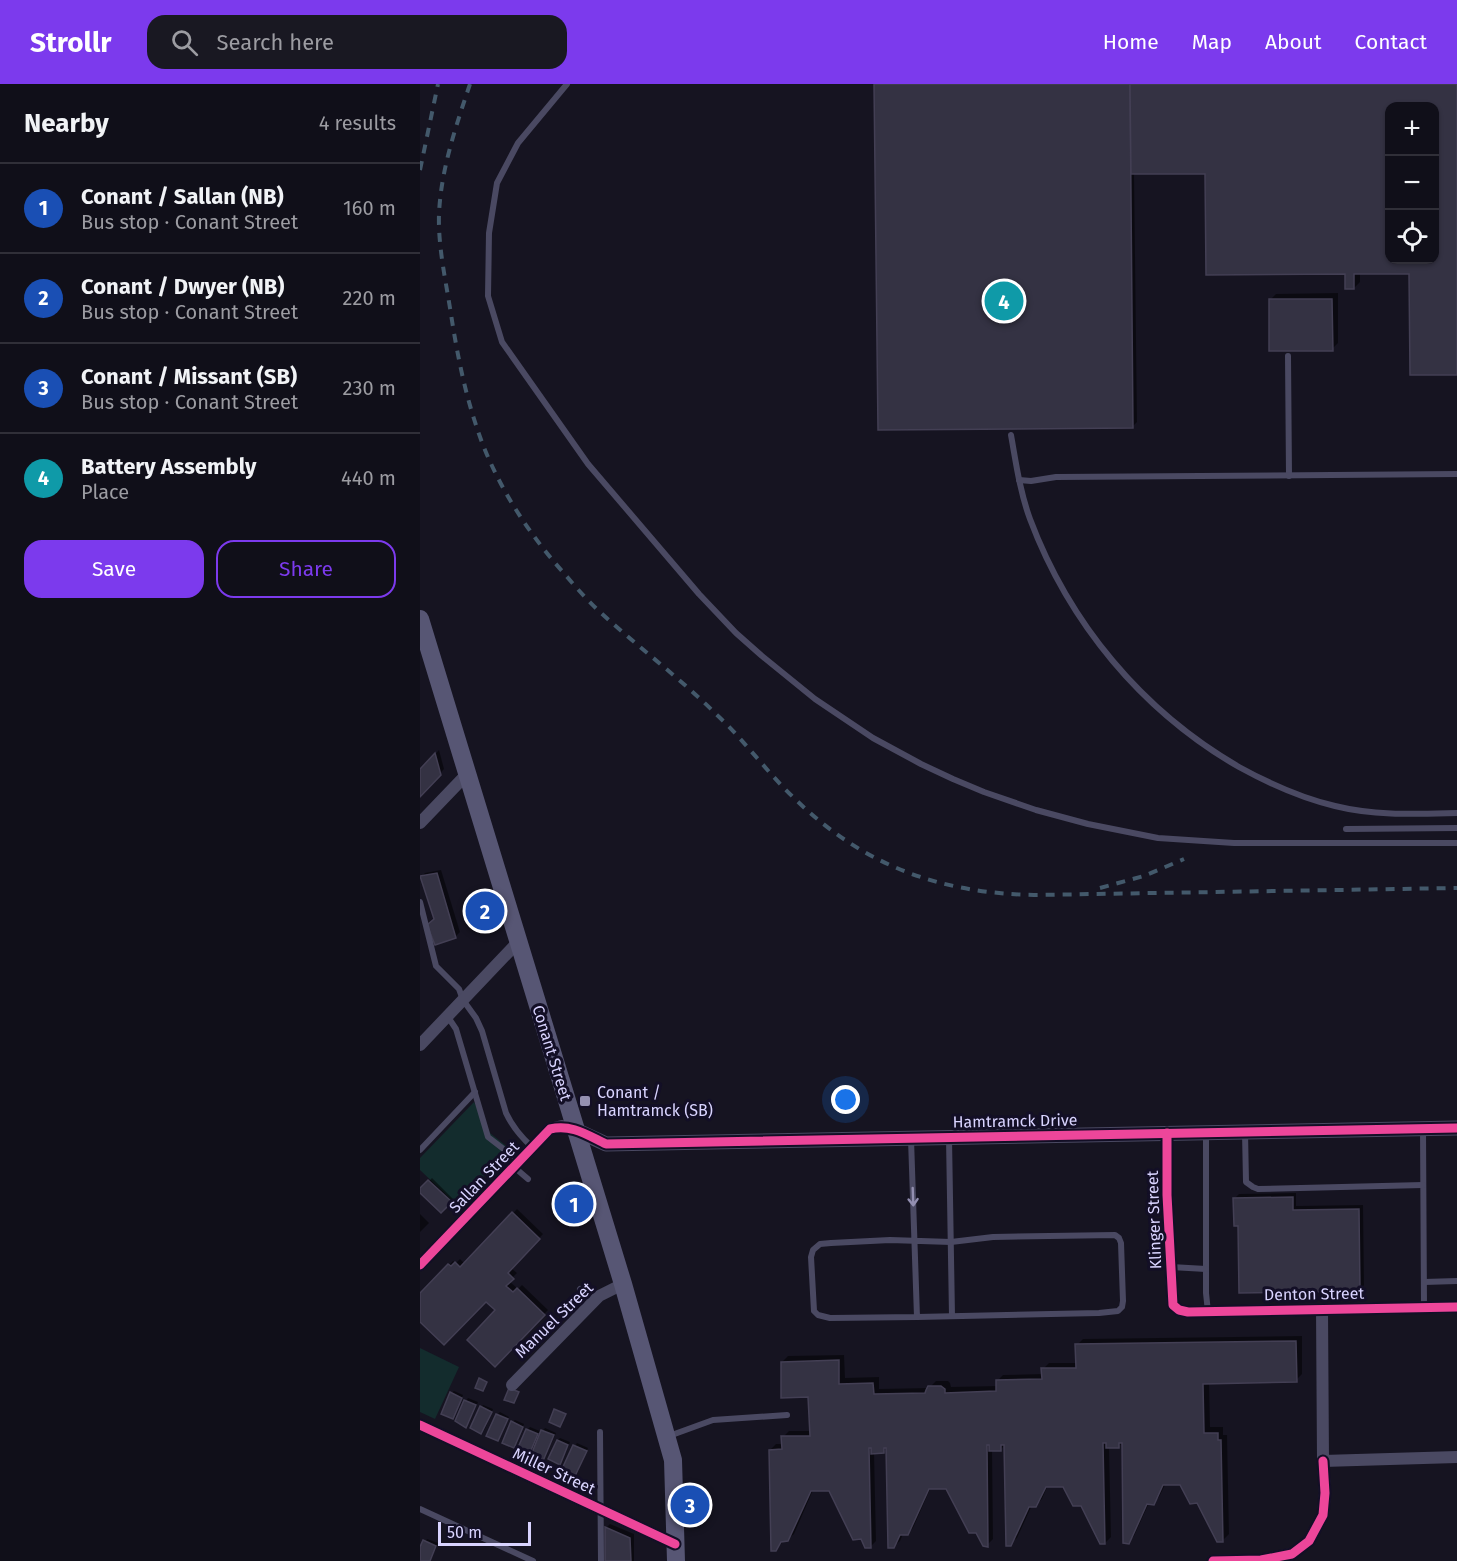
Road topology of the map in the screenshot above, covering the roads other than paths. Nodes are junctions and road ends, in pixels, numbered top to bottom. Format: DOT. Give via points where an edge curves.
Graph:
graph roads {
  1 [pos="567,84"];
  2 [pos="1288,356"];
  3 [pos="1011,435"];
  4 [pos="1457,474"];
  5 [pos="1289,476"];
  6 [pos="1019,480"];
  7 [pos="420,619"];
  8 [pos="467,774"];
  9 [pos="1457,813"];
  10 [pos="420,823"];
  11 [pos="1457,828"];
  12 [pos="1346,829"];
  13 [pos="1457,843"];
  14 [pos="420,902"];
  15 [pos="426,925"];
  16 [pos="420,931"];
  17 [pos="518,942"];
  18 [pos="463,1000"];
  19 [pos="447,1016"];
  20 [pos="420,1045"];
  21 [pos="475,1092"];
  22 [pos="1423,1128"];
  23 [pos="1457,1128"];
  24 [pos="576,1130"];
  25 [pos="1206,1132"];
  26 [pos="1245,1132"];
  27 [pos="1167,1133"];
  28 [pos="911,1138"];
  29 [pos="949,1138"];
  30 [pos="532,1147"];
  31 [pos="420,1150"];
  32 [pos="516,1164"];
  33 [pos="528,1179"];
  34 [pos="1424,1185"];
  35 [pos="915,1242"];
  36 [pos="951,1242"];
  37 [pos="420,1264"];
  38 [pos="1171,1267"];
  39 [pos="1206,1269"];
  40 [pos="1457,1281"];
  41 [pos="1424,1282"];
  42 [pos="623,1284"];
  43 [pos="580,1289"];
  44 [pos="593,1302"];
  45 [pos="1173,1305"];
  46 [pos="1424,1307"];
  47 [pos="1457,1307"];
  48 [pos="1322,1309"];
  49 [pos="1208,1312"];
  50 [pos="952,1316"];
  51 [pos="917,1317"];
  52 [pos="512,1385"];
  53 [pos="787,1415"];
  54 [pos="420,1425"];
  55 [pos="600,1432"];
  56 [pos="666,1437"];
  57 [pos="1457,1457"];
  58 [pos="1323,1461"];
  59 [pos="420,1509"];
  60 [pos="601,1509"];
  61 [pos="676,1552"];
  62 [pos="533,1561"];
  63 [pos="601,1561"];
  64 [pos="1213,1561"];
  1 -- 13 [label="lane" via="518,142 497,183 489,233 488,296 502,342 588,464 699,594 767,661 830,710 889,747 945,776 1053,815 1123,832 1205,842"];
  2 -- 5 [label="lane"];
  3 -- 6 [label="lane"];
  4 -- 5 [label="lane"];
  5 -- 6 [label="lane"];
  6 -- 9 [label="lane" via="1044,553 1082,621 1131,682 1190,734 1256,776 1291,793 1337,807 1386,814"];
  7 -- 8 [label="main road, Conant Street"];
  8 -- 10 [label="street"];
  8 -- 17 [label="main road, Conant Street"];
  11 -- 12 [label="lane"];
  14 -- 15 [label="lane"];
  15 -- 16 [label="lane"];
  15 -- 18 [label="lane" via="436,966 459,989"];
  17 -- 18 [label="street"];
  17 -- 24 [label="main road, Conant Street"];
  18 -- 19 [label="street"];
  18 -- 30 [label="lane" via="482,1031 509,1120"];
  19 -- 20 [label="street"];
  19 -- 21 [label="lane" via="456,1029"];
  21 -- 31 [label="lane"];
  21 -- 32 [label="lane" via="488,1137"];
  22 -- 23 [label="street, Hamtramck Drive"];
  22 -- 26 [label="street, Hamtramck Drive"];
  22 -- 34 [label="lane"];
  24 -- 28 [label="street, Hamtramck Drive" via="606,1144"];
  24 -- 30 [label="street, Sallan Street" via="562,1126 550,1129"];
  24 -- 42 [label="main road, Conant Street"];
  25 -- 26 [label="street, Hamtramck Drive"];
  25 -- 27 [label="street, Hamtramck Drive"];
  25 -- 39 [label="lane"];
  26 -- 34 [label="lane" via="1246,1182 1253,1188"];
  27 -- 29 [label="street, Hamtramck Drive"];
  27 -- 38 [label="street, Klinger Street"];
  28 -- 29 [label="street, Hamtramck Drive"];
  28 -- 35 [label="lane, one-way"];
  29 -- 36 [label="lane"];
  30 -- 32 [label="street, Sallan Street"];
  32 -- 33 [label="lane"];
  32 -- 37 [label="street, Sallan Street"];
  34 -- 41 [label="lane"];
  35 -- 36 [label="lane"];
  35 -- 51 [label="lane"];
  35 -- 51 [label="lane" via="820,1244 811,1257 814,1311 818,1315"];
  36 -- 50 [label="lane"];
  36 -- 50 [label="lane" via="1115,1235 1121,1242 1123,1301 1118,1311"];
  38 -- 39 [label="lane"];
  38 -- 45 [label="street, Klinger Street"];
  39 -- 49 [label="lane"];
  40 -- 41 [label="lane"];
  41 -- 46 [label="lane"];
  42 -- 44 [label="street, Manuel Street"];
  42 -- 56 [label="main road, Conant Street"];
  43 -- 44 [label="lane"];
  44 -- 52 [label="street, Manuel Street"];
  45 -- 49 [label="street, Denton Street" via="1188,1312"];
  46 -- 47 [label="street, Denton Street"];
  46 -- 48 [label="street, Denton Street"];
  48 -- 49 [label="street, Denton Street"];
  48 -- 58 [label="street"];
  50 -- 51 [label="lane"];
  53 -- 56 [label="lane" via="713,1420"];
  54 -- 60 [label="street, Miller Street"];
  55 -- 60 [label="lane"];
  56 -- 61 [label="main road, Conant Street" via="673,1460"];
  57 -- 58 [label="street"];
  58 -- 64 [label="street" via="1323,1515 1309,1541 1292,1554 1261,1560"];
  59 -- 62 [label="lane"];
  60 -- 61 [label="street, Miller Street"];
  60 -- 63 [label="lane"];
}
